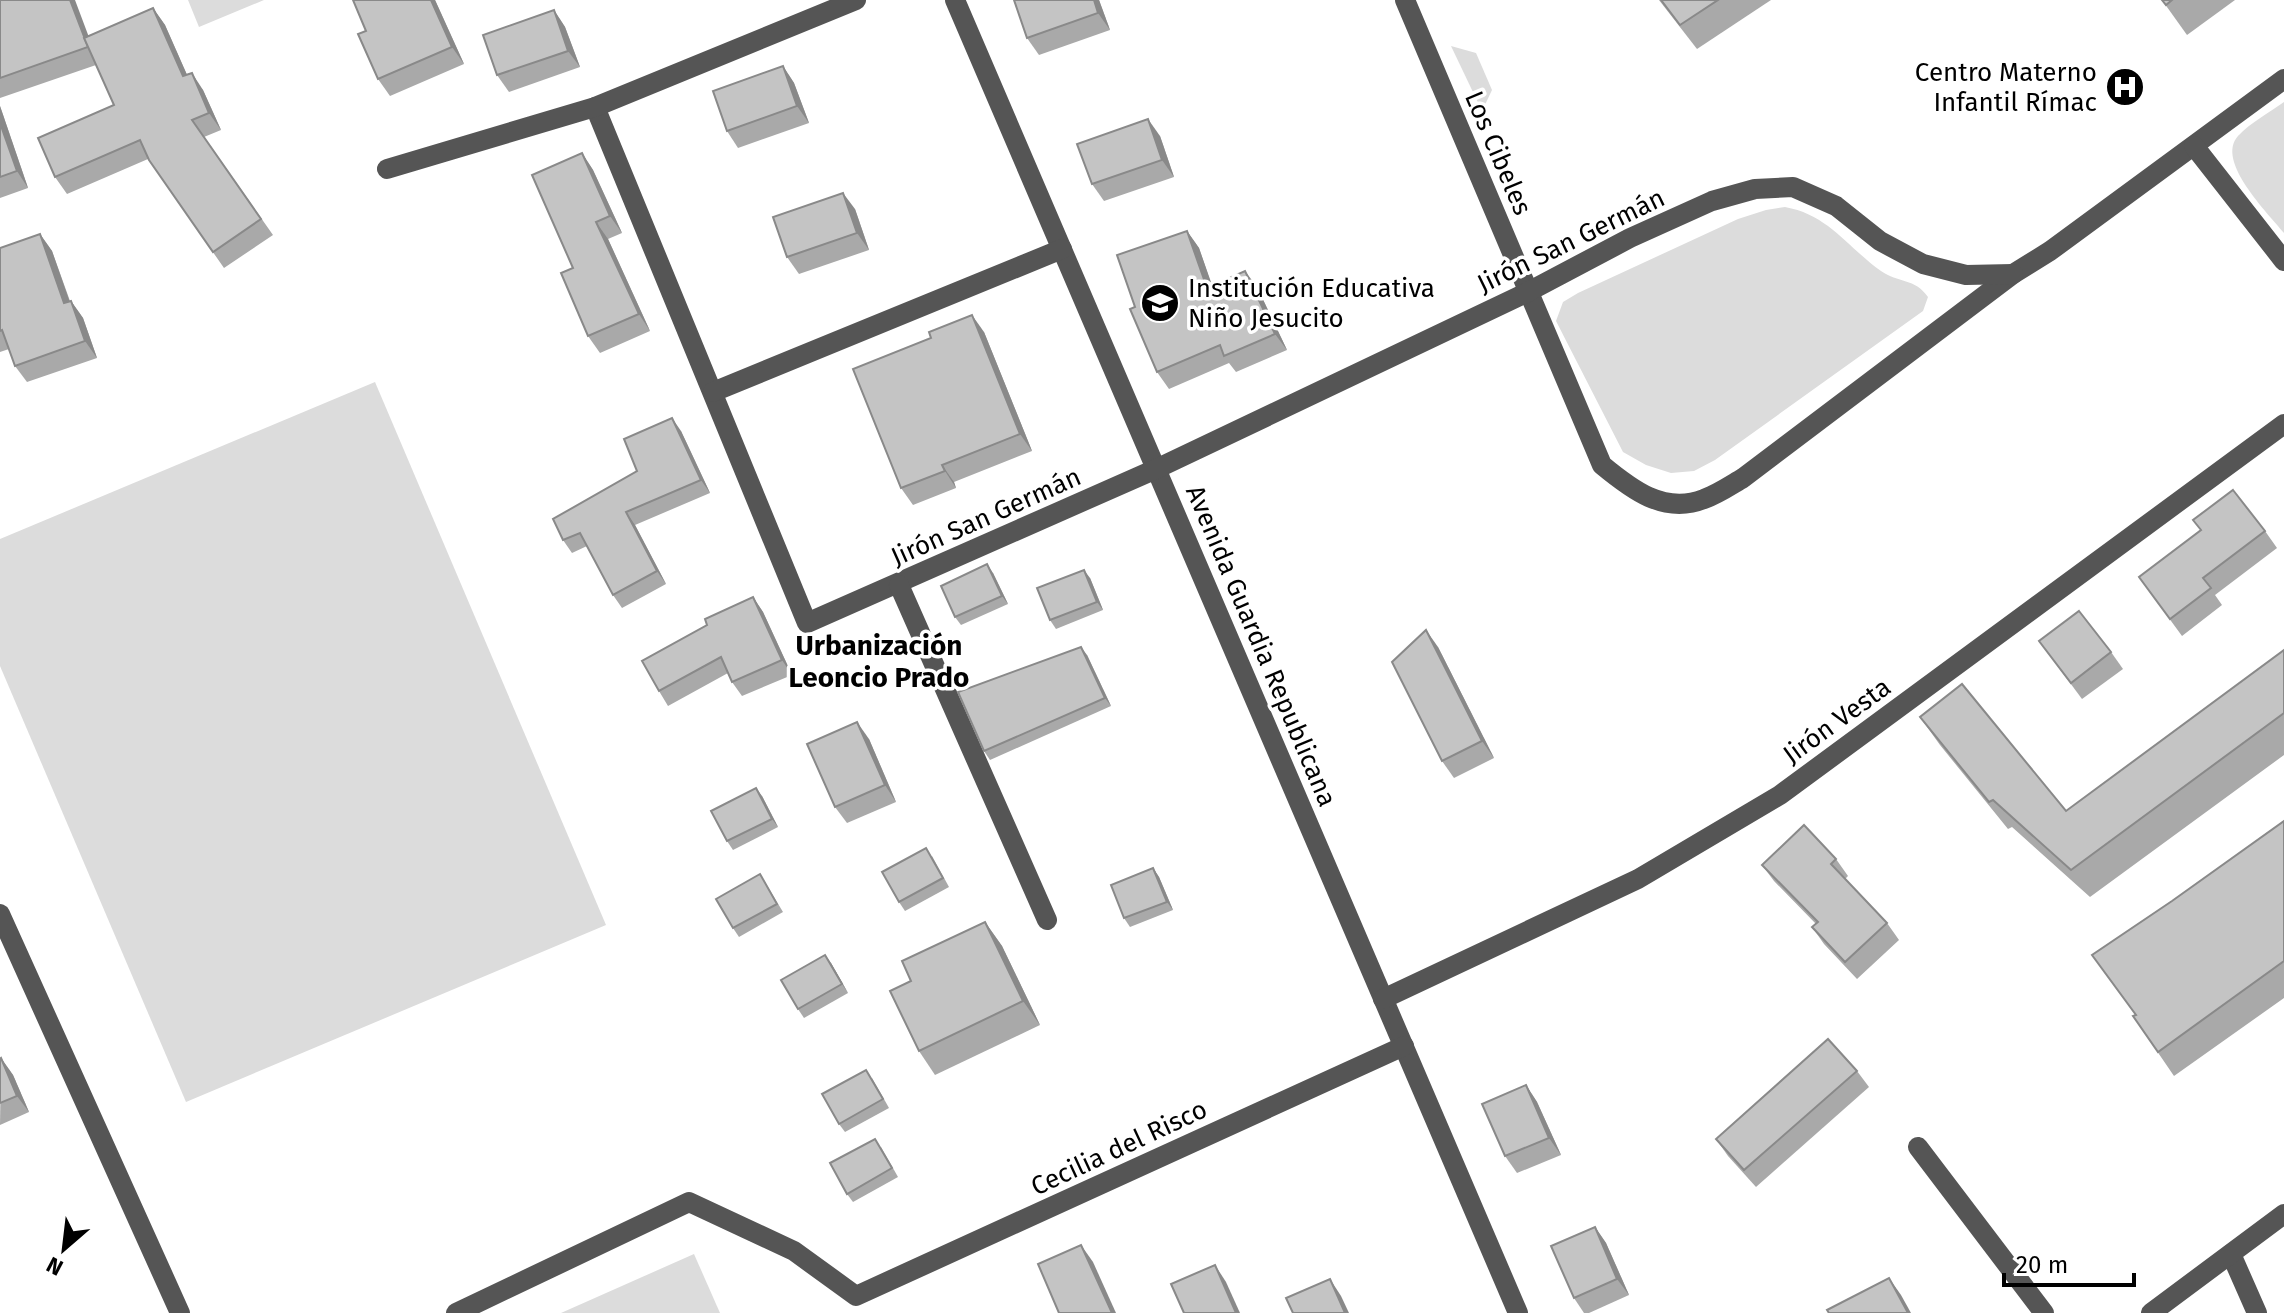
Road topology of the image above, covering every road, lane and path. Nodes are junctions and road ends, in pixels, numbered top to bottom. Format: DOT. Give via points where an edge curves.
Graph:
graph roads {
  1 [pos="856,0"];
  2 [pos="955,0"];
  3 [pos="1405,0"];
  4 [pos="2284,79"];
  5 [pos="595,107"];
  6 [pos="2194,146"];
  7 [pos="387,169"];
  8 [pos="1062,249"];
  9 [pos="2284,261"];
  10 [pos="2013,274"];
  11 [pos="1528,292"];
  12 [pos="713,392"];
  13 [pos="2284,424"];
  14 [pos="1156,469"];
  15 [pos="899,585"];
  16 [pos="0,914"];
  17 [pos="1047,920"];
  18 [pos="1383,999"];
  19 [pos="1404,1046"];
  20 [pos="1918,1147"];
  21 [pos="2284,1214"];
  22 [pos="2231,1254"];
  23 [pos="180,1313"];
  24 [pos="456,1313"];
  25 [pos="1518,1313"];
  26 [pos="2044,1313"];
  27 [pos="2151,1313"];
  28 [pos="2257,1313"];
  1 -- 5 [label="street"];
  2 -- 8 [label="street, Avenida Guardia Republicana"];
  3 -- 11 [label="street, Los Cibeles"];
  4 -- 6 [label="street"];
  5 -- 7 [label="street"];
  5 -- 12 [label="street"];
  6 -- 9 [label="street"];
  6 -- 10 [label="street"];
  8 -- 12 [label="street"];
  8 -- 14 [label="street, Avenida Guardia Republicana"];
  10 -- 11 [label="street, Jirón San Germán" via="1966,275 1923,264 1880,241 1836,206 1793,187 1755,189 1712,201"];
  10 -- 11 [label="street, Los Cibeles" via="1743,478 1704,500 1675,505 1633,492 1602,465"];
  11 -- 14 [label="street, Jirón San Germán"];
  12 -- 15 [label="street, Jirón San Germán" via="807,623"];
  13 -- 18 [label="street, Jirón Vesta" via="1780,795 1638,879"];
  14 -- 15 [label="street, Jirón San Germán"];
  14 -- 18 [label="street, Avenida Guardia Republicana"];
  15 -- 17 [label="street"];
  16 -- 23 [label="street"];
  18 -- 19 [label="street, Avenida Guardia Republicana"];
  19 -- 24 [label="street, Cecilia del Risco" via="856,1296 794,1251 689,1202"];
  19 -- 25 [label="street, Avenida Guardia Republicana"];
  20 -- 26 [label="street"];
  21 -- 22 [label="street"];
  22 -- 27 [label="street"];
  22 -- 28 [label="street"];
}
